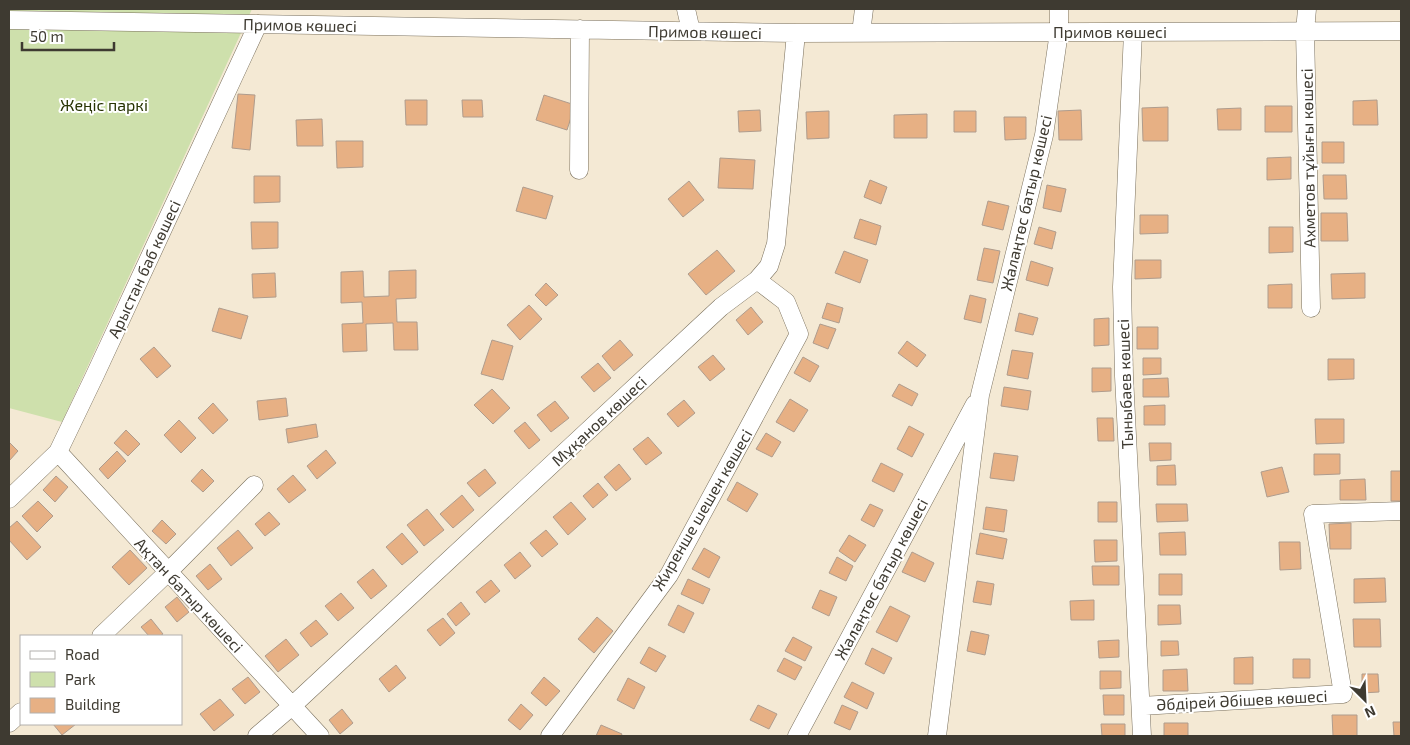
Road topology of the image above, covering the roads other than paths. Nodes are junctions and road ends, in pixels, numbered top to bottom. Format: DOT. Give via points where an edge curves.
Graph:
graph roads {
  1 [pos="686,9"];
  2 [pos="864,9"];
  3 [pos="1059,9"];
  4 [pos="1307,9"];
  5 [pos="9,20"];
  6 [pos="258,24"];
  7 [pos="580,30"];
  8 [pos="691,31"];
  9 [pos="1305,31"];
  10 [pos="1401,31"];
  11 [pos="1059,32"];
  12 [pos="1133,32"];
  13 [pos="796,33"];
  14 [pos="861,33"];
  15 [pos="579,170"];
  16 [pos="757,280"];
  17 [pos="1311,308"];
  18 [pos="980,395"];
  19 [pos="58,452"];
  20 [pos="254,485"];
  21 [pos="9,500"];
  22 [pos="1401,511"];
  23 [pos="168,572"];
  24 [pos="102,635"];
  25 [pos="292,706"];
  26 [pos="1141,706"];
  27 [pos="20,713"];
  28 [pos="9,723"];
  29 [pos="257,736"];
  30 [pos="320,736"];
  31 [pos="550,736"];
  32 [pos="797,736"];
  33 [pos="937,736"];
  34 [pos="1142,736"];
  1 -- 8 [label="street"];
  2 -- 14 [label="street"];
  3 -- 11 [label="street, Жалаңтөс батыр көшесі"];
  4 -- 9 [label="street, Ахметов тұйығы көшесі"];
  5 -- 6 [label="street, Примов көшесі"];
  6 -- 7 [label="street, Примов көшесі"];
  6 -- 19 [label="street, Арыстан баб көшесі"];
  7 -- 8 [label="street, Примов көшесі"];
  7 -- 15 [label="street"];
  8 -- 13 [label="street, Примов көшесі"];
  9 -- 10 [label="street, Примов көшесі"];
  9 -- 12 [label="street, Примов көшесі"];
  9 -- 17 [label="street, Ахметов тұйығы көшесі"];
  11 -- 12 [label="street, Примов көшесі"];
  11 -- 14 [label="street, Примов көшесі"];
  11 -- 18 [label="street, Жалаңтөс батыр көшесі" via="1044,135"];
  12 -- 26 [label="street, Тыныбаев көшесі" via="1122,287"];
  13 -- 14 [label="street, Примов көшесі"];
  13 -- 16 [label="street, Мұқанов көшесі" via="776,244 768,266"];
  16 -- 25 [label="street, Мұқанов көшесі" via="722,307"];
  16 -- 31 [label="street, Жиренше шешен көшесі" via="786,302 800,334 669,575"];
  18 -- 32 [label="street, Жалаңтөс батыр көшесі"];
  18 -- 33 [label="street, Жалаңтөс батыр көшесі"];
  19 -- 21 [label="street, Арыстан баб көшесі"];
  19 -- 23 [label="street, Ақтан батыр көшесі"];
  20 -- 23 [label="street"];
  22 -- 26 [label="street, Әбдірей Әбішев көшесі" via="1313,514 1343,694"];
  23 -- 24 [label="street"];
  23 -- 25 [label="street, Ақтан батыр көшесі"];
  25 -- 29 [label="street, Мұқанов көшесі"];
  25 -- 30 [label="street, Ақтан батыр көшесі"];
  26 -- 34 [label="street, Тыныбаев көшесі"];
  27 -- 28 [label="street"];
}
